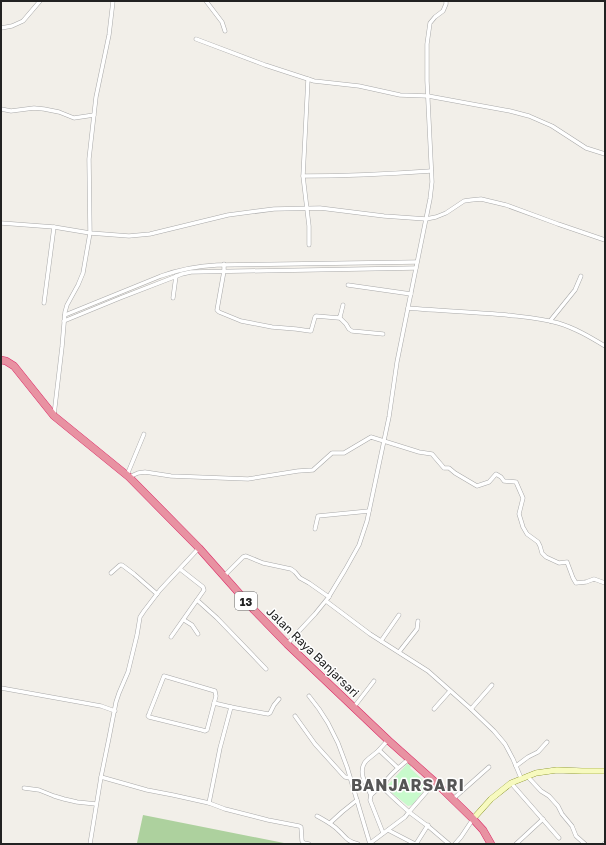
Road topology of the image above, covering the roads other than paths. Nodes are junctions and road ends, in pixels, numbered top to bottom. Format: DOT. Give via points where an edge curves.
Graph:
graph roads {
  1 [pos="40,1"];
  2 [pos="113,1"];
  3 [pos="206,1"];
  4 [pos="446,1"];
  5 [pos="1,28"];
  6 [pos="225,31"];
  7 [pos="196,39"];
  8 [pos="308,79"];
  9 [pos="428,96"];
  10 [pos="1,109"];
  11 [pos="94,115"];
  12 [pos="605,154"];
  13 [pos="431,171"];
  14 [pos="303,176"];
  15 [pos="308,208"];
  16 [pos="426,219"];
  17 [pos="1,223"];
  18 [pos="54,227"];
  19 [pos="90,234"];
  20 [pos="605,240"];
  21 [pos="309,246"];
  22 [pos="417,262"];
  23 [pos="364,266"];
  24 [pos="224,267"];
  25 [pos="258,267"];
  26 [pos="207,268"];
  27 [pos="416,268"];
  28 [pos="182,272"];
  29 [pos="176,276"];
  30 [pos="581,276"];
  31 [pos="146,285"];
  32 [pos="348,285"];
  33 [pos="411,294"];
  34 [pos="173,298"];
  35 [pos="44,302"];
  36 [pos="343,305"];
  37 [pos="408,308"];
  38 [pos="339,317"];
  39 [pos="65,318"];
  40 [pos="550,321"];
  41 [pos="383,334"];
  42 [pos="605,346"];
  43 [pos="1,360"];
  44 [pos="54,416"];
  45 [pos="144,434"];
  46 [pos="383,440"];
  47 [pos="128,477"];
  48 [pos="369,511"];
  49 [pos="315,529"];
  50 [pos="199,548"];
  51 [pos="180,569"];
  52 [pos="111,573"];
  53 [pos="224,576"];
  54 [pos="605,583"];
  55 [pos="157,594"];
  56 [pos="329,597"];
  57 [pos="198,600"];
  58 [pos="326,601"];
  59 [pos="399,614"];
  60 [pos="184,620"];
  61 [pos="418,621"];
  62 [pos="198,634"];
  63 [pos="171,637"];
  64 [pos="381,641"];
  65 [pos="287,644"];
  66 [pos="399,652"];
  67 [pos="266,669"];
  68 [pos="374,681"];
  69 [pos="492,685"];
  70 [pos="1,688"];
  71 [pos="450,691"];
  72 [pos="309,696"];
  73 [pos="280,699"];
  74 [pos="214,704"];
  75 [pos="231,707"];
  76 [pos="354,707"];
  77 [pos="434,708"];
  78 [pos="471,709"];
  79 [pos="115,710"];
  80 [pos="295,716"];
  81 [pos="388,740"];
  82 [pos="547,742"];
  83 [pos="379,750"];
  84 [pos="409,759"];
  85 [pos="516,766"];
  86 [pos="489,767"];
  87 [pos="398,768"];
  88 [pos="605,771"];
  89 [pos="100,777"];
  90 [pos="350,778"];
  91 [pos="524,778"];
  92 [pos="435,782"];
  93 [pos="384,783"];
  94 [pos="511,783"];
  95 [pos="24,788"];
  96 [pos="371,795"];
  97 [pos="453,799"];
  98 [pos="357,800"];
  99 [pos="209,803"];
  100 [pos="96,804"];
  101 [pos="409,812"];
  102 [pos="317,816"];
  103 [pos="473,819"];
  104 [pos="543,819"];
  105 [pos="330,823"];
  106 [pos="428,826"];
  107 [pos="388,830"];
  108 [pos="383,833"];
  109 [pos="559,838"];
  110 [pos="347,840"];
  111 [pos="90,844"];
  112 [pos="308,844"];
  113 [pos="343,844"];
  114 [pos="358,844"];
  115 [pos="370,844"];
  116 [pos="416,844"];
  117 [pos="449,844"];
  118 [pos="455,844"];
  119 [pos="491,844"];
  120 [pos="516,844"];
  121 [pos="584,844"];
  1 -- 5 [label="street" via="23,21"];
  2 -- 11 [label="street"];
  3 -- 6 [label="street" via="222,22"];
  4 -- 9 [label="street" via="443,12 430,23 427,44"];
  7 -- 8 [label="street"];
  8 -- 9 [label="street" via="396,94"];
  8 -- 14 [label="street"];
  9 -- 12 [label="street" via="529,116 552,126 586,148"];
  9 -- 13 [label="street"];
  10 -- 11 [label="street" via="44,109 74,118"];
  11 -- 19 [label="street" via="90,159"];
  13 -- 14 [label="street"];
  13 -- 16 [label="street" via="432,182"];
  14 -- 15 [label="street"];
  15 -- 16 [label="street"];
  15 -- 19 [label="street" via="235,214 150,234"];
  15 -- 21 [label="street"];
  16 -- 20 [label="street" via="446,213 464,201 481,199 506,205"];
  16 -- 22 [label="street"];
  17 -- 18 [label="street"];
  18 -- 19 [label="street"];
  18 -- 35 [label="street"];
  19 -- 39 [label="street" via="82,273 67,305"];
  22 -- 23 [label="street"];
  22 -- 27 [label="street"];
  23 -- 25 [label="street"];
  23 -- 27 [label="street"];
  24 -- 25 [label="street"];
  24 -- 25 [label="street"];
  24 -- 26 [label="street"];
  24 -- 26 [label="street"];
  24 -- 38 [label="street" via="217,308 219,312 272,327 310,331 316,316"];
  26 -- 28 [label="street"];
  26 -- 28 [label="street" via="194,266"];
  27 -- 33 [label="street"];
  28 -- 29 [label="street"];
  28 -- 31 [label="street"];
  29 -- 31 [label="street"];
  29 -- 34 [label="street"];
  30 -- 40 [label="street" via="575,290"];
  31 -- 39 [label="street"];
  31 -- 39 [label="street"];
  32 -- 33 [label="street"];
  33 -- 37 [label="street"];
  36 -- 38 [label="street"];
  37 -- 40 [label="street" via="497,314"];
  37 -- 46 [label="street"];
  38 -- 41 [label="street" via="350,330"];
  39 -- 44 [label="street"];
  40 -- 42 [label="street" via="576,330"];
  43 -- 44 [label="highway, Jalan Raya Banjarsari / 13" via="14,366"];
  44 -- 47 [label="highway, Jalan Raya Banjarsari / 13"];
  45 -- 47 [label="street"];
  46 -- 47 [label="street" via="371,437 344,453 332,453 313,470 248,479 171,476 145,472"];
  46 -- 48 [label="street"];
  46 -- 54 [label="street" via="432,454 444,468 449,468 477,486 489,482 496,474 504,481 516,482 524,498 519,514 522,528 538,542 542,553 559,563 567,562 576,583 594,579"];
  47 -- 50 [label="highway, Jalan Raya Banjarsari / 13"];
  48 -- 49 [label="street" via="318,516"];
  48 -- 56 [label="street" via="359,544"];
  50 -- 51 [label="street"];
  50 -- 53 [label="highway, Jalan Raya Banjarsari / 13"];
  51 -- 55 [label="street"];
  51 -- 57 [label="street" via="204,587"];
  52 -- 55 [label="street" via="122,565"];
  53 -- 56 [label="street" via="246,556 294,570 300,578"];
  53 -- 65 [label="highway, Jalan Raya Banjarsari / 13"];
  55 -- 79 [label="street" via="140,618 128,672 118,693"];
  56 -- 58 [label="street"];
  57 -- 60 [label="street"];
  57 -- 67 [label="street"];
  58 -- 64 [label="street"];
  58 -- 65 [label="street"];
  59 -- 64 [label="street"];
  60 -- 62 [label="street" via="192,625"];
  60 -- 63 [label="street"];
  61 -- 66 [label="street" via="417,629"];
  64 -- 66 [label="street"];
  65 -- 76 [label="highway, Jalan Raya Banjarsari / 13"];
  66 -- 71 [label="street" via="428,671"];
  68 -- 76 [label="street"];
  69 -- 78 [label="street"];
  70 -- 79 [label="street"];
  71 -- 77 [label="street"];
  71 -- 78 [label="street"];
  72 -- 90 [label="street" via="334,733"];
  73 -- 75 [label="street" via="268,714"];
  74 -- 74 [label="street" via="215,691 165,676 148,716 205,731"];
  74 -- 75 [label="street"];
  75 -- 99 [label="street"];
  76 -- 81 [label="highway, Jalan Raya Banjarsari / 13"];
  78 -- 85 [label="street" via="505,744"];
  79 -- 89 [label="street"];
  80 -- 90 [label="street" via="322,752 344,776"];
  81 -- 83 [label="street"];
  81 -- 84 [label="highway, Jalan Raya Banjarsari / 13"];
  82 -- 85 [label="street" via="538,752"];
  83 -- 87 [label="street"];
  83 -- 96 [label="street" via="362,768"];
  84 -- 87 [label="street"];
  84 -- 92 [label="highway, Jalan Raya Banjarsari / 13"];
  85 -- 91 [label="street"];
  86 -- 97 [label="street"];
  87 -- 93 [label="street"];
  88 -- 91 [label="street" via="557,770 536,773"];
  89 -- 99 [label="street"];
  89 -- 100 [label="street"];
  90 -- 98 [label="street"];
  91 -- 94 [label="street"];
  91 -- 121 [label="street" via="549,796"];
  92 -- 97 [label="highway, Jalan Raya Banjarsari / 13"];
  92 -- 101 [label="street"];
  93 -- 96 [label="street"];
  93 -- 101 [label="street" via="387,792"];
  94 -- 103 [label="street" via="491,799"];
  94 -- 104 [label="street"];
  95 -- 100 [label="street" via="76,802"];
  96 -- 108 [label="street" via="370,800"];
  97 -- 103 [label="highway, Jalan Raya Banjarsari / 13"];
  98 -- 105 [label="street"];
  98 -- 115 [label="street"];
  99 -- 112 [label="street" via="299,826 303,843"];
  100 -- 111 [label="street"];
  101 -- 106 [label="street"];
  101 -- 107 [label="street"];
  102 -- 105 [label="street"];
  103 -- 118 [label="street"];
  103 -- 119 [label="highway, Jalan Raya Banjarsari / 13"];
  104 -- 109 [label="street"];
  104 -- 120 [label="street"];
  105 -- 110 [label="street"];
  106 -- 116 [label="street"];
  106 -- 117 [label="street"];
  107 -- 108 [label="street"];
  107 -- 116 [label="street"];
  108 -- 115 [label="street"];
  110 -- 113 [label="street"];
  110 -- 114 [label="street"];
}
